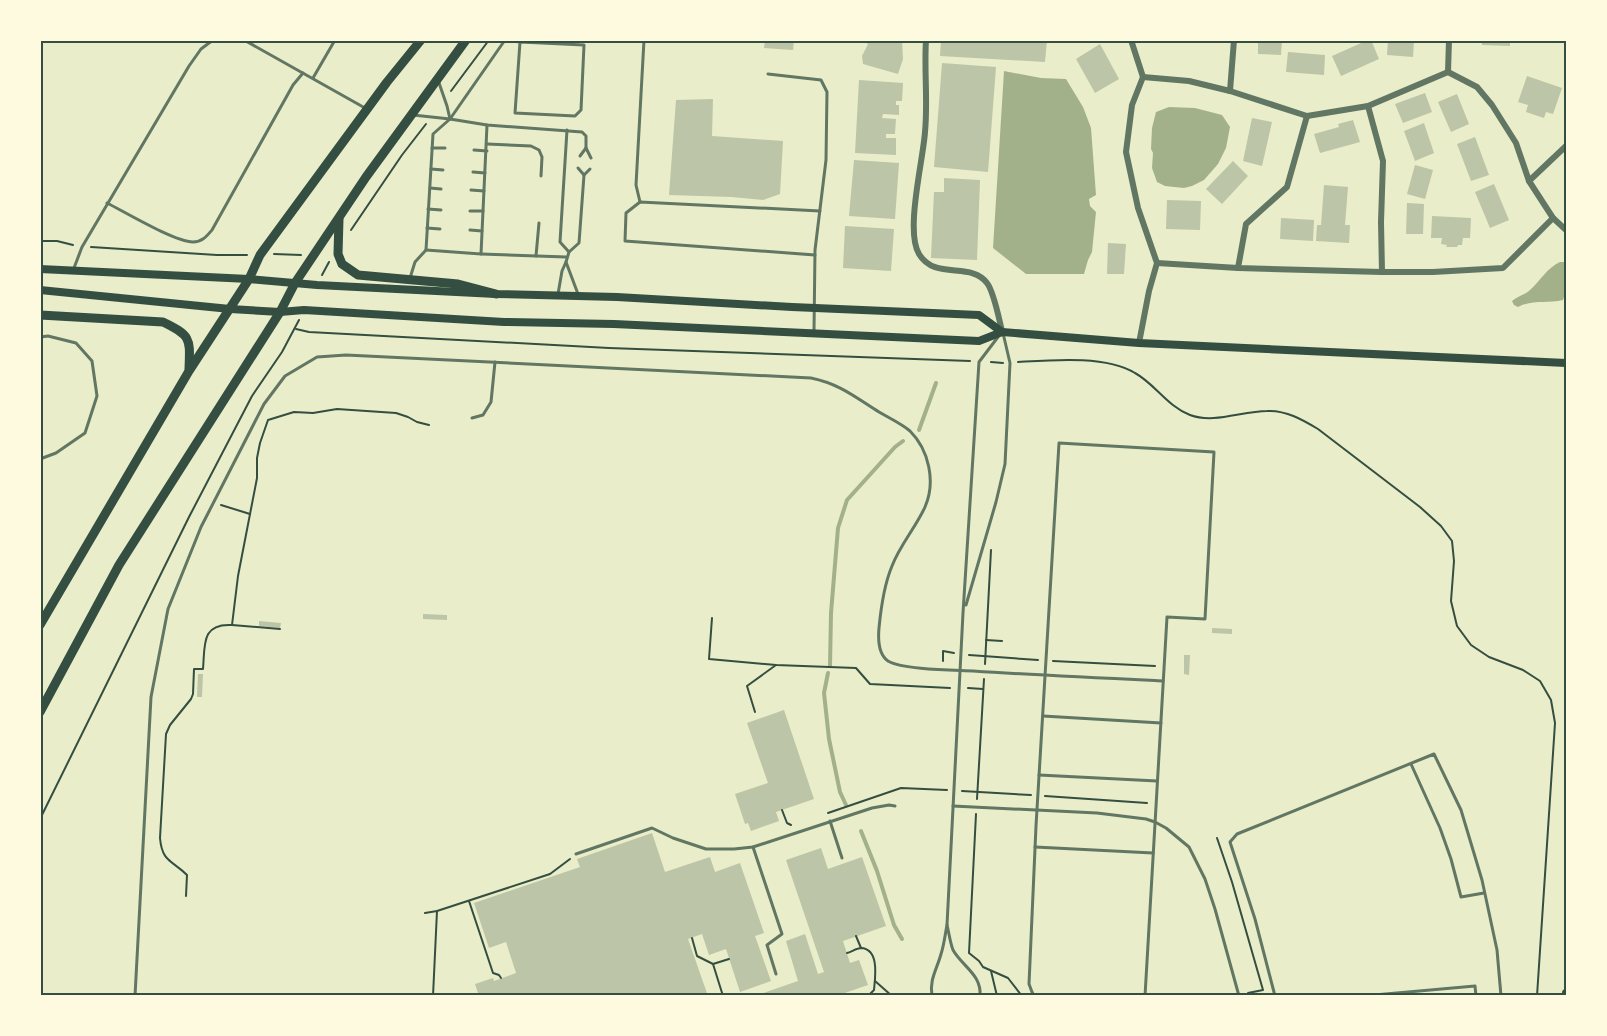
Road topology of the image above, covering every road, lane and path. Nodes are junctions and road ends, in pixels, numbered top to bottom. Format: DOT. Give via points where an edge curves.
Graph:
graph roads {
  1 [pos="213,40"];
  2 [pos="244,40"];
  3 [pos="335,40"];
  4 [pos="421,40"];
  5 [pos="466,40"];
  6 [pos="489,40"];
  7 [pos="644,40"];
  8 [pos="926,40"];
  9 [pos="1131,40"];
  10 [pos="1234,40"];
  11 [pos="1449,40"];
  12 [pos="520,42"];
  13 [pos="1448,72"];
  14 [pos="303,73"];
  15 [pos="768,74"];
  16 [pos="1143,77"];
  17 [pos="313,78"];
  18 [pos="438,79"];
  19 [pos="1230,91"];
  20 [pos="445,99"];
  21 [pos="1368,106"];
  22 [pos="367,109"];
  23 [pos="411,115"];
  24 [pos="1306,116"];
  25 [pos="431,117"];
  26 [pos="450,119"];
  27 [pos="487,125"];
  28 [pos="567,130"];
  29 [pos="487,144"];
  30 [pos="1566,146"];
  31 [pos="432,148"];
  32 [pos="445,148"];
  33 [pos="586,148"];
  34 [pos="474,150"];
  35 [pos="487,151"];
  36 [pos="580,156"];
  37 [pos="591,158"];
  38 [pos="578,168"];
  39 [pos="431,169"];
  40 [pos="590,169"];
  41 [pos="443,170"];
  42 [pos="474,172"];
  43 [pos="485,173"];
  44 [pos="584,175"];
  45 [pos="542,176"];
  46 [pos="1529,181"];
  47 [pos="430,188"];
  48 [pos="441,189"];
  49 [pos="471,190"];
  50 [pos="484,191"];
  51 [pos="640,202"];
  52 [pos="107,203"];
  53 [pos="429,209"];
  54 [pos="441,210"];
  55 [pos="470,211"];
  56 [pos="483,211"];
  57 [pos="820,211"];
  58 [pos="339,217"];
  59 [pos="1553,218"];
  60 [pos="539,223"];
  61 [pos="427,228"];
  62 [pos="440,229"];
  63 [pos="470,230"];
  64 [pos="1566,230"];
  65 [pos="482,231"];
  66 [pos="349,232"];
  67 [pos="40,241"];
  68 [pos="82,247"];
  69 [pos="426,250"];
  70 [pos="569,252"];
  71 [pos="481,254"];
  72 [pos="217,255"];
  73 [pos="815,255"];
  74 [pos="536,256"];
  75 [pos="567,257"];
  76 [pos="566,262"];
  77 [pos="329,263"];
  78 [pos="1157,263"];
  79 [pos="40,268"];
  80 [pos="1238,268"];
  81 [pos="73,270"];
  82 [pos="325,270"];
  83 [pos="1382,272"];
  84 [pos="249,279"];
  85 [pos="410,280"];
  86 [pos="295,283"];
  87 [pos="40,290"];
  88 [pos="496,294"];
  89 [pos="558,295"];
  90 [pos="578,296"];
  91 [pos="814,308"];
  92 [pos="230,309"];
  93 [pos="280,312"];
  94 [pos="40,315"];
  95 [pos="1002,332"];
  96 [pos="814,333"];
  97 [pos="40,337"];
  98 [pos="1139,343"];
  99 [pos="495,362"];
  100 [pos="979,362"];
  101 [pos="1010,363"];
  102 [pos="1566,363"];
  103 [pos="189,371"];
  104 [pos="472,418"];
  105 [pos="429,425"];
  106 [pos="40,459"];
  107 [pos="201,495"];
  108 [pos="214,501"];
  109 [pos="250,514"];
  110 [pos="991,550"];
  111 [pos="963,612"];
  112 [pos="712,618"];
  113 [pos="40,625"];
  114 [pos="232,625"];
  115 [pos="280,629"];
  116 [pos="986,640"];
  117 [pos="1002,641"];
  118 [pos="962,654"];
  119 [pos="986,657"];
  120 [pos="1045,660"];
  121 [pos="776,665"];
  122 [pos="1155,666"];
  123 [pos="961,671"];
  124 [pos="984,672"];
  125 [pos="1045,675"];
  126 [pos="1163,681"];
  127 [pos="942,687"];
  128 [pos="40,712"];
  129 [pos="755,712"];
  130 [pos="1042,716"];
  131 [pos="1161,723"];
  132 [pos="1411,764"];
  133 [pos="1039,775"];
  134 [pos="1158,781"];
  135 [pos="1017,795"];
  136 [pos="1037,796"];
  137 [pos="1147,802"];
  138 [pos="895,806"];
  139 [pos="953,806"];
  140 [pos="977,807"];
  141 [pos="1037,809"];
  142 [pos="40,819"];
  143 [pos="830,821"];
  144 [pos="1155,822"];
  145 [pos="1217,838"];
  146 [pos="753,847"];
  147 [pos="1035,847"];
  148 [pos="1153,853"];
  149 [pos="576,854"];
  150 [pos="842,858"];
  151 [pos="1485,892"];
  152 [pos="186,896"];
  153 [pos="469,901"];
  154 [pos="437,911"];
  155 [pos="425,913"];
  156 [pos="947,925"];
  157 [pos="856,936"];
  158 [pos="692,938"];
  159 [pos="861,948"];
  160 [pos="847,953"];
  161 [pos="729,959"];
  162 [pos="714,964"];
  163 [pos="991,971"];
  164 [pos="776,974"];
  165 [pos="501,978"];
  166 [pos="875,981"];
  167 [pos="1239,995"];
  168 [pos="135,996"];
  169 [pos="433,996"];
  170 [pos="723,996"];
  171 [pos="868,996"];
  172 [pos="892,996"];
  173 [pos="932,996"];
  174 [pos="980,996"];
  175 [pos="997,996"];
  176 [pos="1022,996"];
  177 [pos="1034,996"];
  178 [pos="1145,996"];
  179 [pos="1275,996"];
  180 [pos="1363,996"];
  181 [pos="1476,996"];
  182 [pos="1501,996"];
  183 [pos="1537,996"];
  1 -- 52 [label="lane" via="189,66"];
  2 -- 14 [label="lane"];
  3 -- 17 [label="lane"];
  4 -- 22 [label="main road"];
  5 -- 18 [label="main road"];
  6 -- 20 [label="path"];
  7 -- 51 [label="lane" via="636,185"];
  8 -- 95 [label="street" via="925,133 914,242 929,265 977,274 987,283"];
  9 -- 16 [label="street"];
  10 -- 19 [label="street"];
  11 -- 13 [label="street"];
  12 -- 12 [label="lane" via="515,113 574,116 581,110 585,45"];
  12 -- 26 [label="lane" via="505,40"];
  13 -- 21 [label="street"];
  13 -- 46 [label="street" via="1477,87 1492,105 1516,143"];
  14 -- 17 [label="lane"];
  14 -- 52 [label="lane" via="207,237 194,242 178,239"];
  15 -- 57 [label="lane" via="821,80 827,92"];
  16 -- 19 [label="street" via="1189,81"];
  16 -- 78 [label="street" via="1132,105 1126,152 1138,208"];
  17 -- 22 [label="lane"];
  18 -- 20 [label="lane"];
  18 -- 23 [label="main road"];
  19 -- 24 [label="street"];
  20 -- 26 [label="lane"];
  21 -- 24 [label="street"];
  21 -- 83 [label="street" via="1383,161"];
  22 -- 84 [label="main road" via="261,255"];
  23 -- 25 [label="lane"];
  23 -- 58 [label="main road"];
  24 -- 80 [label="street" via="1287,187 1246,224"];
  25 -- 26 [label="lane"];
  25 -- 66 [label="path"];
  26 -- 27 [label="lane"];
  26 -- 31 [label="lane" via="433,134"];
  27 -- 28 [label="lane"];
  27 -- 29 [label="lane"];
  28 -- 33 [label="lane" via="582,132"];
  28 -- 70 [label="lane" via="560,242"];
  29 -- 35 [label="lane"];
  29 -- 45 [label="lane" via="539,150"];
  30 -- 46 [label="street"];
  31 -- 32 [label="lane"];
  31 -- 39 [label="lane"];
  33 -- 36 [label="lane"];
  33 -- 37 [label="lane"];
  34 -- 35 [label="lane"];
  35 -- 43 [label="lane"];
  38 -- 44 [label="lane"];
  39 -- 41 [label="lane"];
  39 -- 47 [label="lane"];
  40 -- 44 [label="lane"];
  42 -- 43 [label="lane"];
  43 -- 50 [label="lane"];
  44 -- 70 [label="lane" via="579,243"];
  46 -- 59 [label="street"];
  47 -- 48 [label="lane"];
  47 -- 53 [label="lane"];
  49 -- 50 [label="lane"];
  50 -- 56 [label="lane"];
  51 -- 57 [label="lane"];
  51 -- 73 [label="lane" via="626,213 625,241"];
  52 -- 68 [label="lane"];
  53 -- 54 [label="lane"];
  53 -- 61 [label="lane"];
  55 -- 56 [label="lane"];
  56 -- 65 [label="lane"];
  57 -- 73 [label="lane"];
  58 -- 85 [label="main road" via="337,243 342,264 358,275"];
  58 -- 86 [label="main road"];
  59 -- 64 [label="street"];
  59 -- 83 [label="street" via="1503,268"];
  60 -- 74 [label="lane"];
  61 -- 62 [label="lane"];
  61 -- 69 [label="lane"];
  63 -- 65 [label="lane"];
  65 -- 71 [label="lane"];
  67 -- 68 [label="path"];
  68 -- 72 [label="path"];
  68 -- 81 [label="lane"];
  69 -- 71 [label="lane"];
  69 -- 85 [label="lane" via="415,262"];
  70 -- 75 [label="lane"];
  71 -- 74 [label="lane"];
  73 -- 91 [label="lane"];
  74 -- 75 [label="lane"];
  75 -- 76 [label="lane"];
  76 -- 89 [label="lane"];
  76 -- 90 [label="lane"];
  77 -- 82 [label="path"];
  78 -- 80 [label="street"];
  78 -- 98 [label="street"];
  79 -- 81 [label="main road"];
  80 -- 83 [label="street"];
  81 -- 84 [label="main road"];
  84 -- 86 [label="main road"];
  84 -- 92 [label="main road"];
  85 -- 88 [label="main road" via="458,284"];
  86 -- 88 [label="main road"];
  86 -- 93 [label="main road"];
  87 -- 92 [label="main road"];
  88 -- 89 [label="main road"];
  89 -- 90 [label="main road"];
  90 -- 91 [label="main road"];
  91 -- 95 [label="main road" via="979,315"];
  91 -- 96 [label="lane"];
  92 -- 93 [label="main road"];
  92 -- 103 [label="main road"];
  93 -- 96 [label="main road"];
  93 -- 128 [label="main road" via="119,565"];
  94 -- 103 [label="main road" via="163,322 188,339"];
  95 -- 96 [label="main road" via="979,341"];
  95 -- 98 [label="main road"];
  95 -- 100 [label="lane"];
  95 -- 101 [label="lane"];
  97 -- 106 [label="lane" via="76,343 92,361 97,396 85,432 57,453"];
  98 -- 102 [label="main road"];
  99 -- 104 [label="lane" via="491,402 483,414"];
  99 -- 108 [label="lane" via="317,357 285,376 264,404"];
  99 -- 123 [label="lane" via="811,378 840,387 909,430 926,455 931,483 925,507 892,566 880,615 879,648 886,659 899,666"];
  100 -- 101 [label="path"];
  100 -- 107 [label="path" via="609,348 296,329 252,396"];
  100 -- 111 [label="lane"];
  101 -- 111 [label="lane" via="1005,464"];
  101 -- 183 [label="path" via="1049,360 1119,365 1137,373 1170,403 1191,415 1214,418 1268,411 1301,418 1441,526 1452,541 1451,602 1457,626 1471,645 1489,657 1540,681 1551,700 1555,723"];
  103 -- 113 [label="main road"];
  105 -- 109 [label="path" via="396,413 356,410 294,412 268,420 257,458"];
  107 -- 108 [label="path"];
  107 -- 142 [label="path"];
  108 -- 109 [label="path"];
  108 -- 168 [label="lane" via="168,609 151,697"];
  109 -- 114 [label="path"];
  110 -- 116 [label="path"];
  111 -- 118 [label="lane"];
  112 -- 121 [label="path" via="709,659"];
  114 -- 115 [label="path"];
  114 -- 152 [label="path" via="220,624 206,636 203,669 194,669 191,699 166,734 161,848 164,856 187,875"];
  116 -- 117 [label="path"];
  116 -- 119 [label="path"];
  118 -- 119 [label="path"];
  118 -- 123 [label="lane"];
  119 -- 120 [label="path"];
  119 -- 124 [label="path"];
  120 -- 122 [label="path"];
  120 -- 125 [label="lane"];
  120 -- 126 [label="lane" via="1059,443 1214,452 1205,619 1167,616"];
  121 -- 127 [label="path" via="856,668 870,684"];
  121 -- 129 [label="path" via="747,686"];
  123 -- 124 [label="lane"];
  123 -- 139 [label="lane"];
  124 -- 125 [label="lane"];
  124 -- 140 [label="path"];
  125 -- 126 [label="lane"];
  125 -- 130 [label="lane"];
  126 -- 131 [label="lane"];
  130 -- 131 [label="lane"];
  130 -- 133 [label="lane"];
  131 -- 134 [label="lane"];
  132 -- 151 [label="lane" via="1440,828 1461,897"];
  132 -- 151 [label="lane" via="1434,754 1461,810"];
  132 -- 179 [label="lane" via="1237,834 1230,843"];
  133 -- 134 [label="lane"];
  133 -- 136 [label="lane"];
  134 -- 144 [label="lane"];
  135 -- 136 [label="path"];
  136 -- 137 [label="path"];
  136 -- 141 [label="lane"];
  138 -- 143 [label="lane" via="872,808"];
  139 -- 140 [label="lane"];
  139 -- 156 [label="lane"];
  140 -- 141 [label="lane"];
  140 -- 163 [label="path" via="969,953"];
  141 -- 144 [label="lane"];
  141 -- 147 [label="lane"];
  143 -- 146 [label="lane"];
  143 -- 150 [label="lane"];
  144 -- 148 [label="lane"];
  144 -- 167 [label="lane" via="1188,847 1196,860 1215,909"];
  145 -- 167 [label="path" via="1263,990"];
  146 -- 149 [label="lane" via="706,849 652,828"];
  146 -- 164 [label="lane" via="782,934 767,945"];
  147 -- 148 [label="lane"];
  147 -- 177 [label="lane" via="1029,984"];
  148 -- 178 [label="lane"];
  149 -- 153 [label="path" via="550,874"];
  151 -- 182 [label="lane" via="1497,950"];
  153 -- 154 [label="path"];
  153 -- 165 [label="path" via="494,973"];
  154 -- 155 [label="path"];
  154 -- 169 [label="path"];
  156 -- 173 [label="lane" via="931,980"];
  156 -- 174 [label="lane" via="952,947 979,981"];
  157 -- 159 [label="path"];
  158 -- 162 [label="path" via="697,956"];
  159 -- 160 [label="path"];
  159 -- 166 [label="path" via="874,959"];
  161 -- 162 [label="path"];
  162 -- 170 [label="path"];
  163 -- 175 [label="path"];
  163 -- 176 [label="path" via="1008,978"];
  166 -- 171 [label="path"];
  166 -- 172 [label="path"];
  180 -- 181 [label="lane" via="1475,986"];
}
